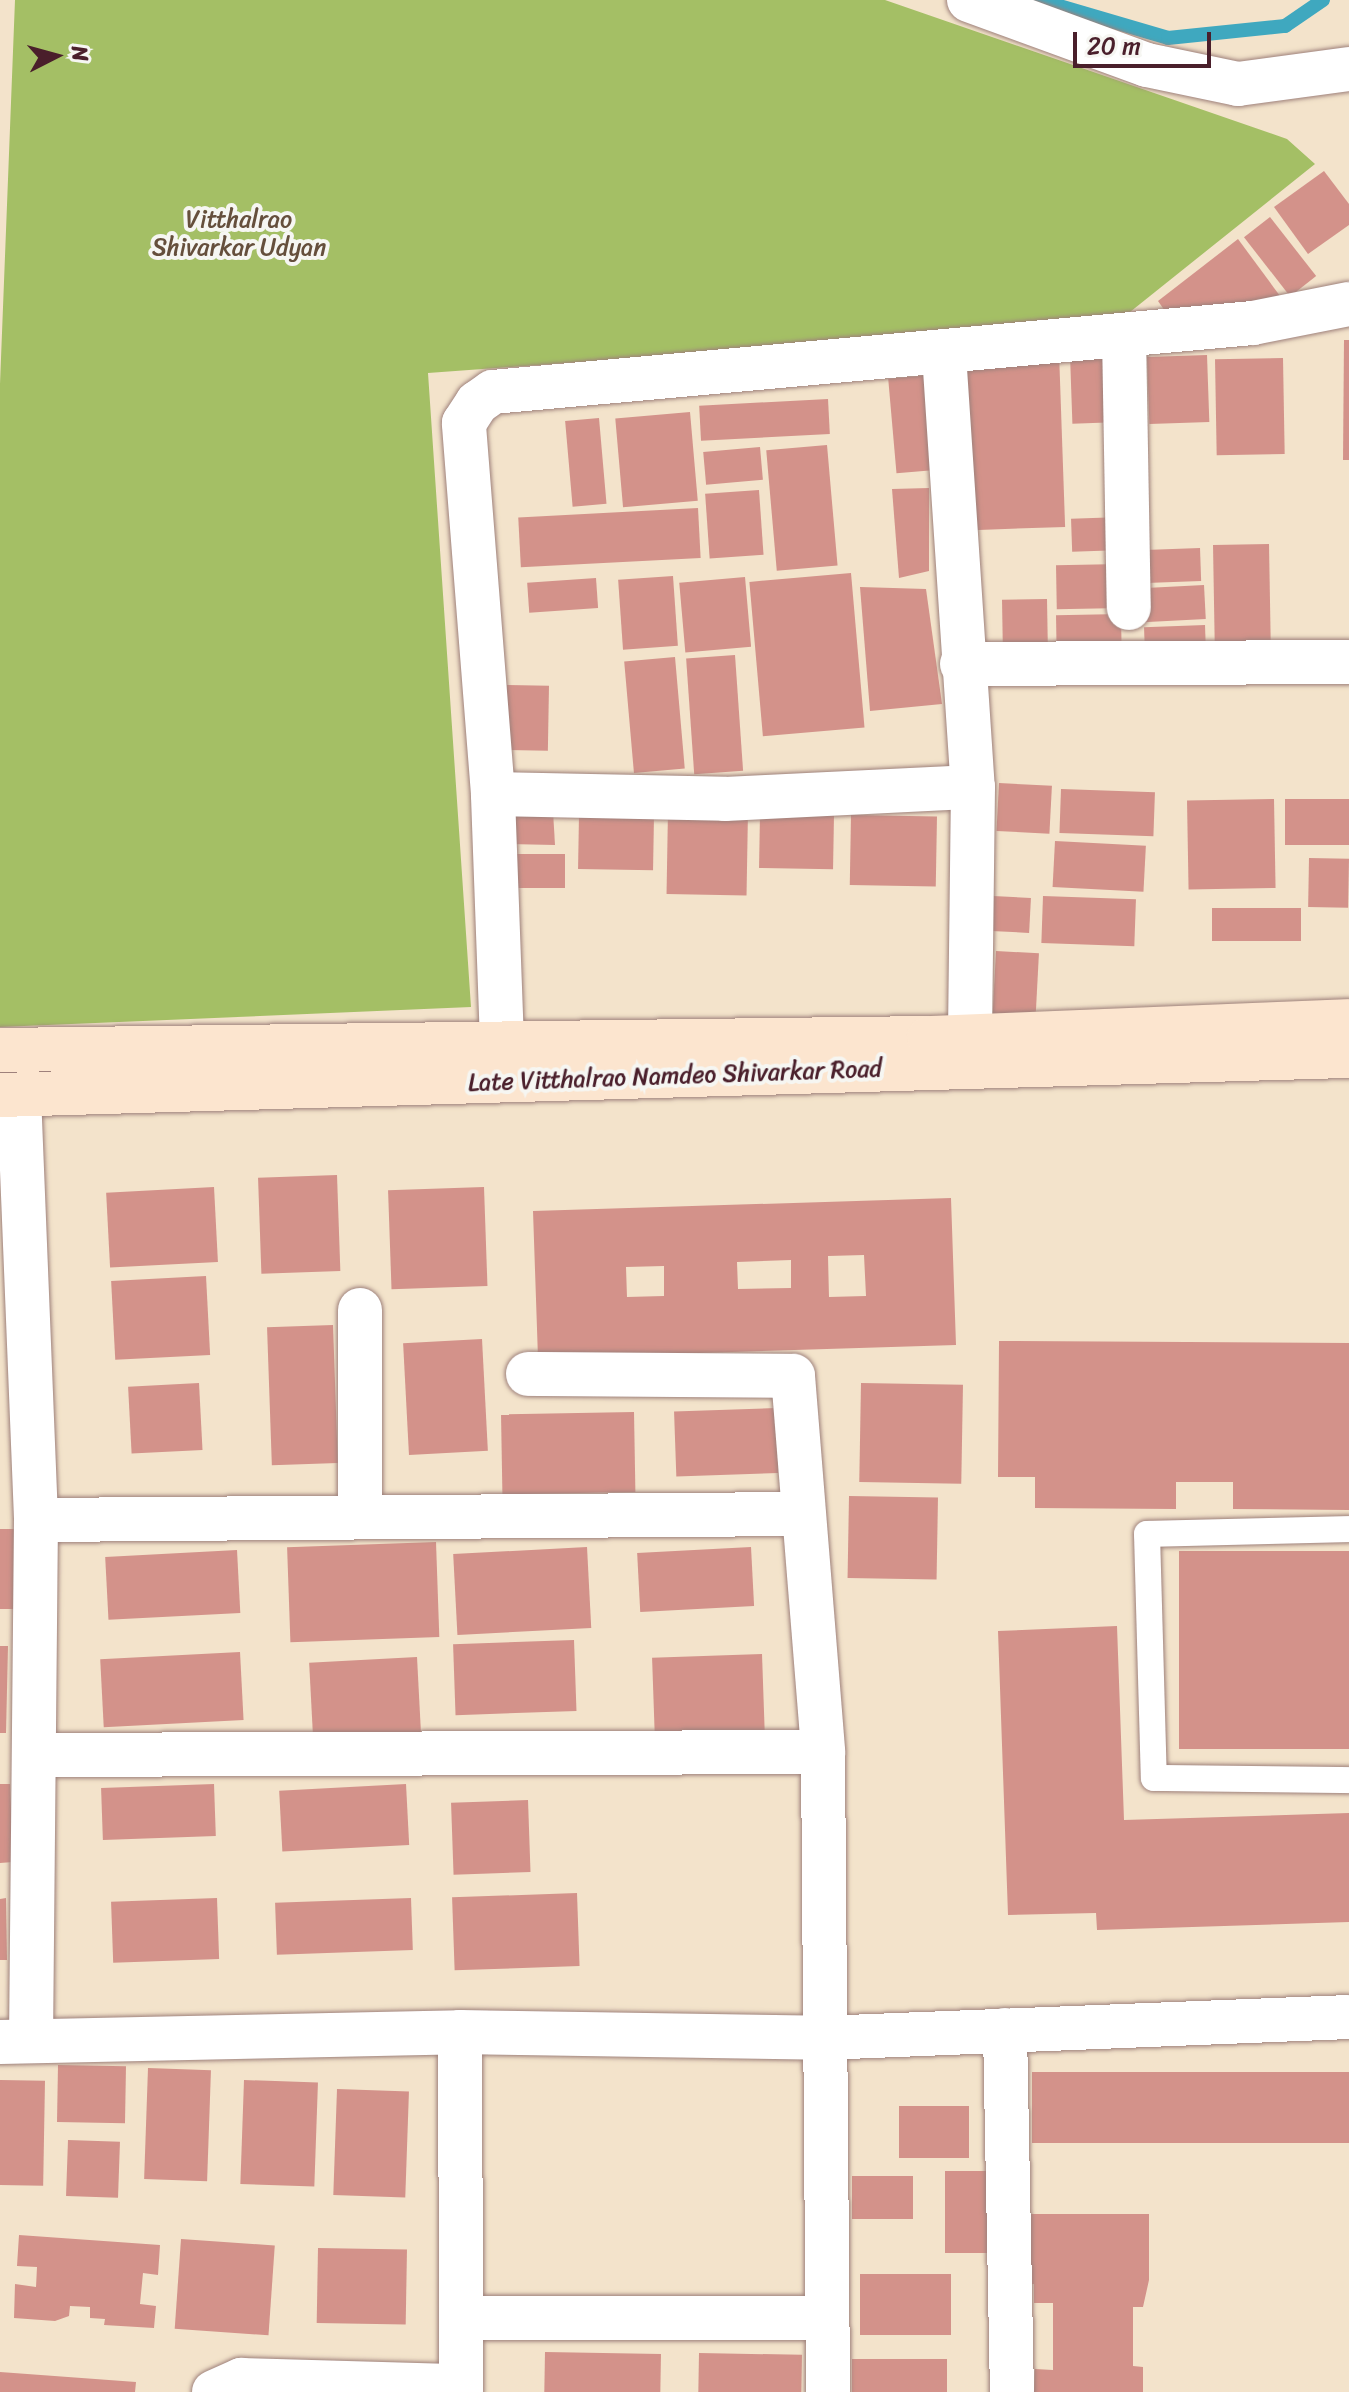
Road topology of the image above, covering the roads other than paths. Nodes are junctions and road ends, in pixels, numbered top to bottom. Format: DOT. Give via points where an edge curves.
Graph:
graph roads {
  1 [pos="969,0"];
  2 [pos="1347,77"];
  3 [pos="1349,304"];
  4 [pos="1124,335"];
  5 [pos="944,354"];
  6 [pos="1129,608"];
  7 [pos="1349,662"];
  8 [pos="962,664"];
  9 [pos="973,787"];
  10 [pos="493,794"];
  11 [pos="1349,1021"];
  12 [pos="970,1036"];
  13 [pos="502,1042"];
  14 [pos="0,1050"];
  15 [pos="1349,1056"];
  16 [pos="9,1095"];
  17 [pos="360,1310"];
  18 [pos="528,1374"];
  19 [pos="802,1514"];
  20 [pos="360,1517"];
  21 [pos="36,1520"];
  22 [pos="1349,1529"];
  23 [pos="823,1752"];
  24 [pos="34,1755"];
  25 [pos="1349,1780"];
  26 [pos="1349,2017"];
  27 [pos="1005,2030"];
  28 [pos="460,2032"];
  29 [pos="822,2038"];
  30 [pos="16,2041"];
  31 [pos="461,2318"];
  32 [pos="827,2318"];
  33 [pos="461,2389"];
  34 [pos="214,2392"];
  35 [pos="828,2392"];
  36 [pos="1012,2392"];
  1 -- 2 [label="street" via="1147,65 1238,84"];
  3 -- 4 [label="street"];
  4 -- 5 [label="street"];
  4 -- 6 [label="street"];
  5 -- 8 [label="street"];
  5 -- 10 [label="street" via="493,392 477,403 464,423"];
  7 -- 8 [label="street"];
  8 -- 9 [label="street"];
  9 -- 10 [label="street" via="725,799"];
  9 -- 12 [label="street"];
  10 -- 13 [label="street"];
  11 -- 12 [label="main road, Late Vitthalrao Namdeo Shivarkar Road"];
  12 -- 13 [label="main road, Late Vitthalrao Namdeo Shivarkar Road"];
  13 -- 14 [label="main road, Late Vitthalrao Namdeo Shivarkar Road"];
  15 -- 16 [label="main road, Late Vitthalrao Namdeo Shivarkar Road"];
  16 -- 21 [label="street"];
  17 -- 20 [label="street"];
  18 -- 19 [label="street" via="793,1376"];
  19 -- 20 [label="street"];
  19 -- 23 [label="street"];
  20 -- 21 [label="street"];
  21 -- 24 [label="street"];
  22 -- 25 [label="lane" via="1147,1534 1154,1778"];
  23 -- 24 [label="street"];
  23 -- 29 [label="street"];
  24 -- 30 [label="street"];
  26 -- 27 [label="street"];
  27 -- 29 [label="street"];
  27 -- 36 [label="street"];
  28 -- 29 [label="street"];
  28 -- 30 [label="street"];
  28 -- 31 [label="street"];
  29 -- 32 [label="street"];
  31 -- 32 [label="street"];
  31 -- 33 [label="street"];
  32 -- 35 [label="street"];
  33 -- 34 [label="street" via="241,2380"];
}
